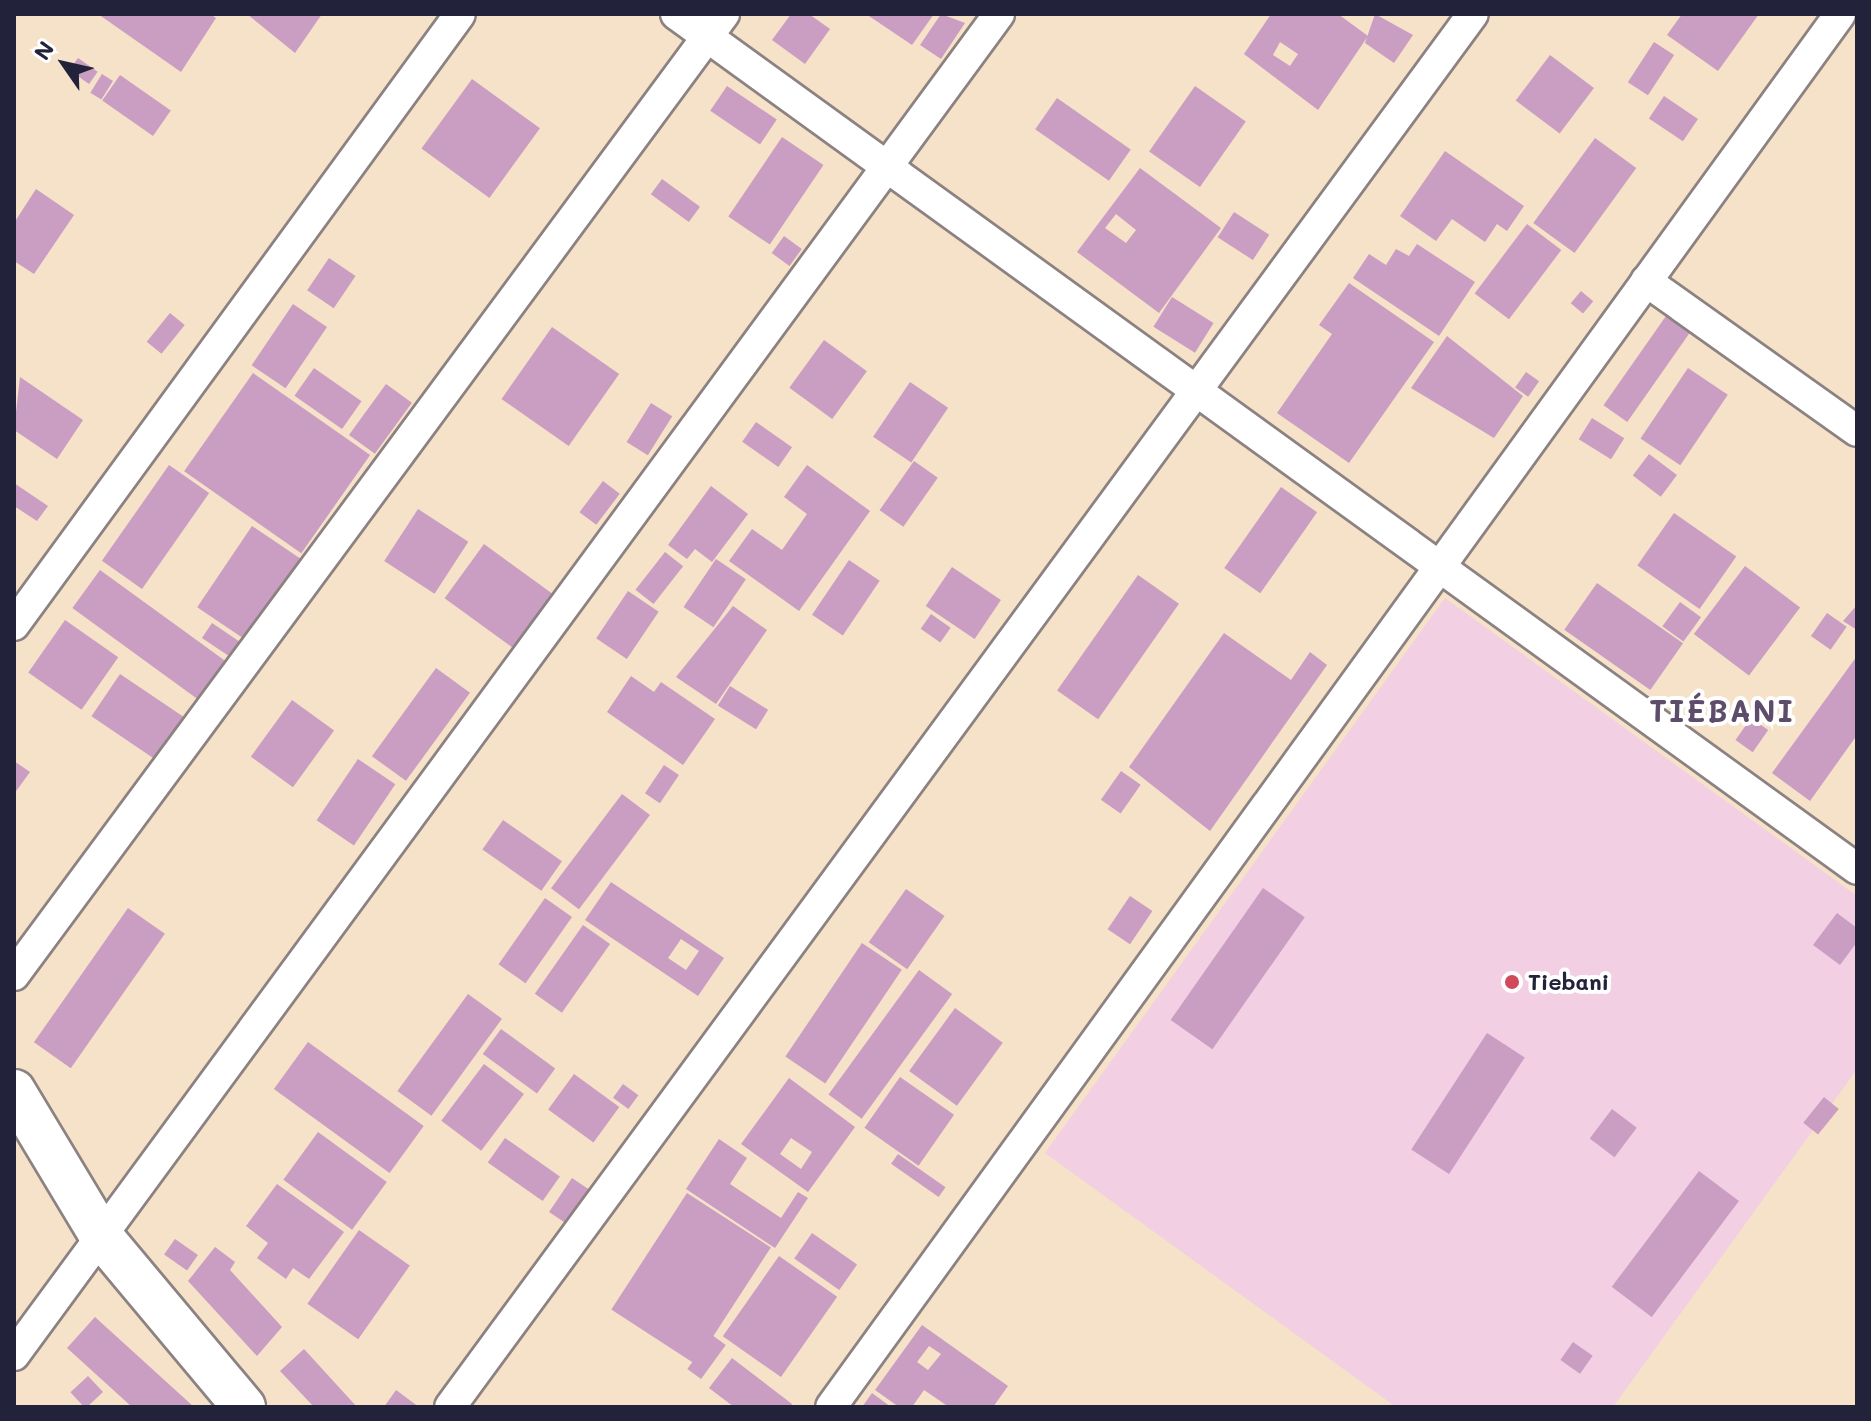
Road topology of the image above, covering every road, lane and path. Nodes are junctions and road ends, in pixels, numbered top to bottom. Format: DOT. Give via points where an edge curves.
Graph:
graph roads {
  1 [pos="460,14"];
  2 [pos="676,14"];
  3 [pos="999,14"];
  4 [pos="1473,14"];
  5 [pos="1840,14"];
  6 [pos="715,25"];
  7 [pos="886,168"];
  8 [pos="1646,281"];
  9 [pos="1194,394"];
  10 [pos="1857,431"];
  11 [pos="1436,572"];
  12 [pos="14,625"];
  13 [pos="1857,869"];
  14 [pos="14,975"];
  15 [pos="14,1091"];
  16 [pos="101,1236"];
  17 [pos="14,1355"];
  18 [pos="244,1407"];
  19 [pos="450,1407"];
  20 [pos="831,1407"];
  1 -- 12 [label="street"];
  2 -- 6 [label="street"];
  3 -- 7 [label="street"];
  4 -- 9 [label="street"];
  5 -- 8 [label="street"];
  6 -- 7 [label="street"];
  6 -- 14 [label="street"];
  7 -- 9 [label="street"];
  7 -- 16 [label="street"];
  8 -- 10 [label="street"];
  8 -- 11 [label="street"];
  9 -- 11 [label="street"];
  9 -- 19 [label="street"];
  11 -- 13 [label="street"];
  11 -- 20 [label="street"];
  15 -- 16 [label="main road"];
  16 -- 17 [label="street"];
  16 -- 18 [label="main road"];
}
